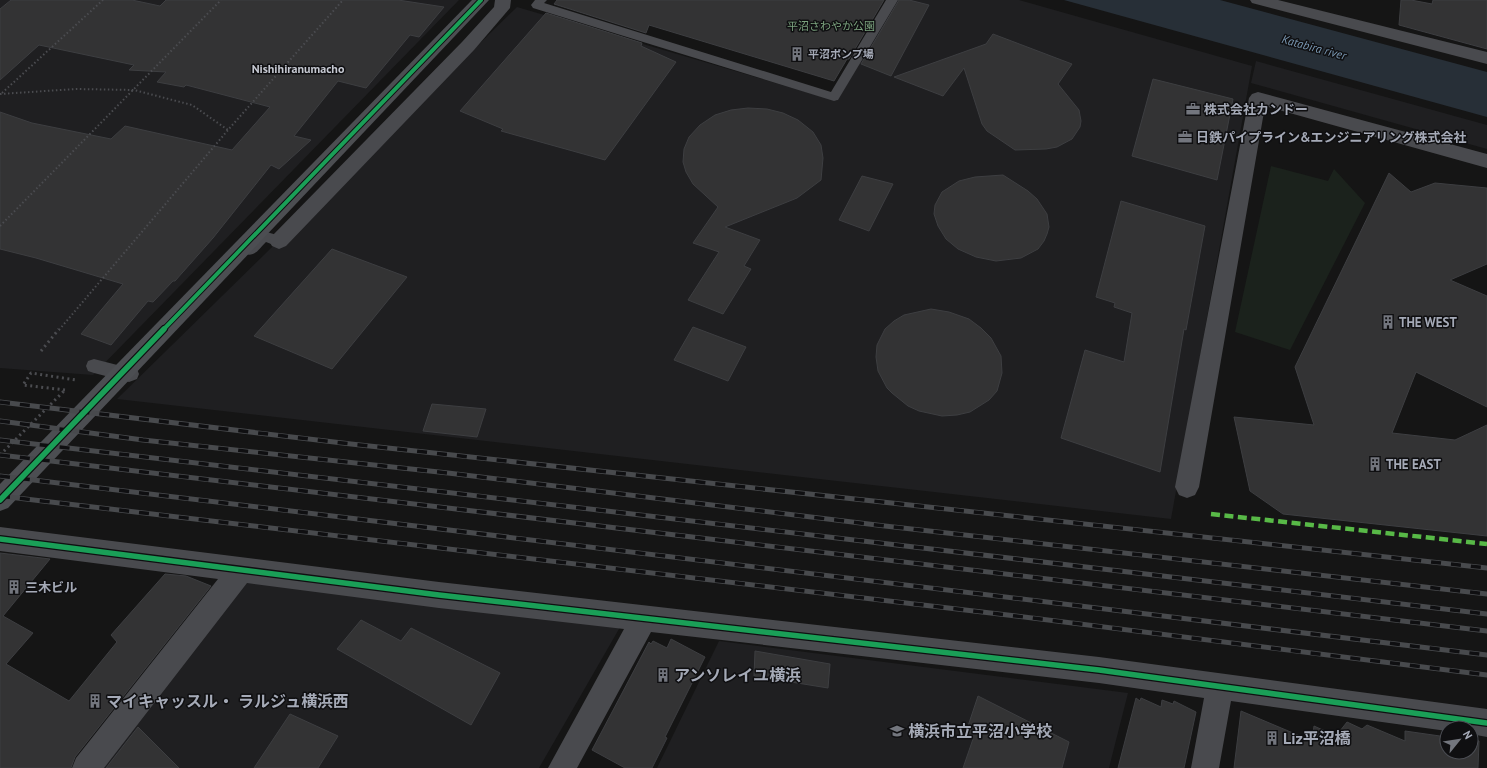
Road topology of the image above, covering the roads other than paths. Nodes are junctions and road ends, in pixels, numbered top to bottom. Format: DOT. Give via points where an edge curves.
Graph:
graph roads {
  1 [pos="481,0"];
  2 [pos="503,0"];
  3 [pos="541,0"];
  4 [pos="892,0"];
  5 [pos="1262,1"];
  6 [pos="1487,58"];
  7 [pos="1487,161"];
  8 [pos="279,241"];
  9 [pos="94,366"];
  10 [pos="1187,487"];
  11 [pos="0,500"];
  12 [pos="0,539"];
  13 [pos="241,570"];
  14 [pos="644,618"];
  15 [pos="1220,686"];
  16 [pos="1487,723"];
  17 [pos="86,768"];
  18 [pos="562,768"];
  19 [pos="1205,768"];
  1 -- 11 [label="street"];
  2 -- 8 [label="street" via="502,8 468,46"];
  3 -- 4 [label="lane" via="537,5 834,97"];
  5 -- 6 [label="street"];
  7 -- 10 [label="street" via="1258,98"];
  8 -- 9 [label="lane" via="263,236 129,376"];
  12 -- 13 [label="street"];
  13 -- 14 [label="street"];
  13 -- 17 [label="street"];
  14 -- 15 [label="street"];
  14 -- 18 [label="street"];
  15 -- 16 [label="street"];
  15 -- 19 [label="street"];
}
